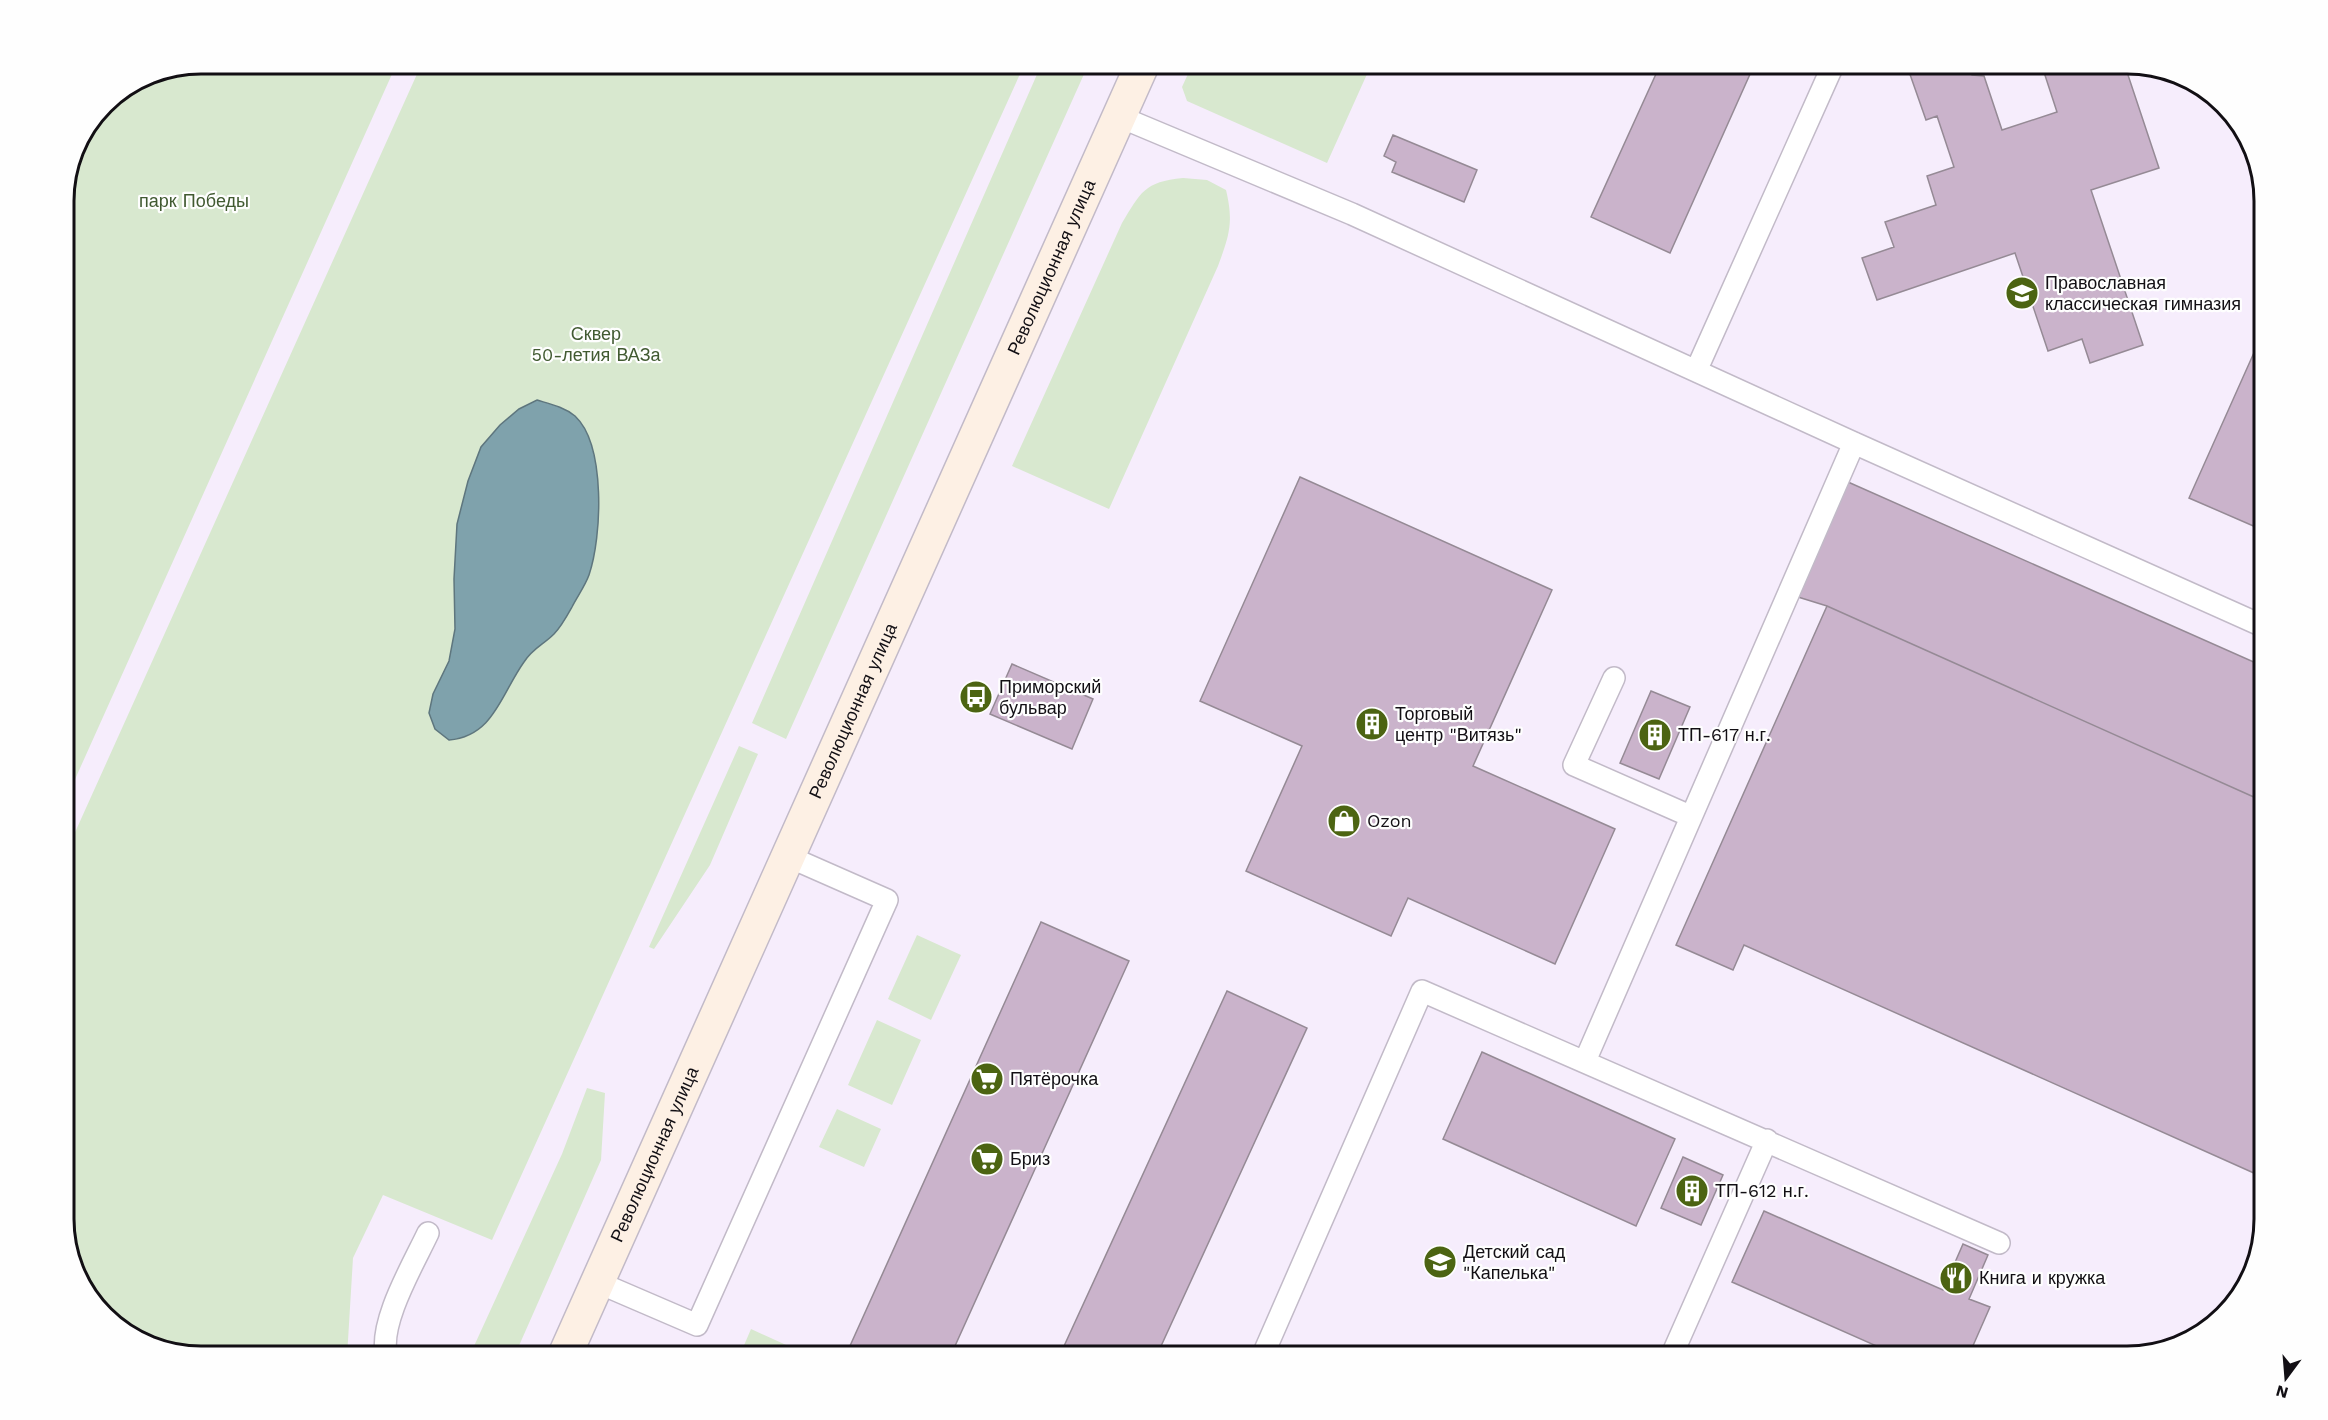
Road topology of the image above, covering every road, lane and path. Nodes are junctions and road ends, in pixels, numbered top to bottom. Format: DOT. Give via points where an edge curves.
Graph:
graph roads {
  1 [pos="1138,74"];
  2 [pos="1829,74"];
  3 [pos="1118,116"];
  4 [pos="1696,370"];
  5 [pos="1854,443"];
  6 [pos="2254,622"];
  7 [pos="1614,678"];
  8 [pos="1690,816"];
  9 [pos="787,856"];
  10 [pos="1585,1061"];
  11 [pos="1767,1140"];
  12 [pos="428,1233"];
  13 [pos="1999,1243"];
  14 [pos="597,1282"];
  15 [pos="385,1346"];
  16 [pos="569,1346"];
  17 [pos="1267,1346"];
  18 [pos="1676,1346"];
  1 -- 3 [label="main road, Революционная улица"];
  2 -- 4 [label="lane"];
  3 -- 4 [label="lane" via="1352,214"];
  3 -- 9 [label="main road, Революционная улица"];
  4 -- 5 [label="lane"];
  5 -- 6 [label="lane"];
  5 -- 8 [label="lane"];
  7 -- 8 [label="lane" via="1574,765"];
  8 -- 10 [label="lane"];
  9 -- 14 [label="main road, Революционная улица"];
  9 -- 14 [label="lane" via="887,900 697,1325"];
  10 -- 11 [label="lane"];
  10 -- 17 [label="lane" via="1422,991"];
  11 -- 13 [label="lane"];
  11 -- 18 [label="lane"];
  12 -- 15 [label="lane" via="388,1319"];
  14 -- 16 [label="main road, Революционная улица"];
}
